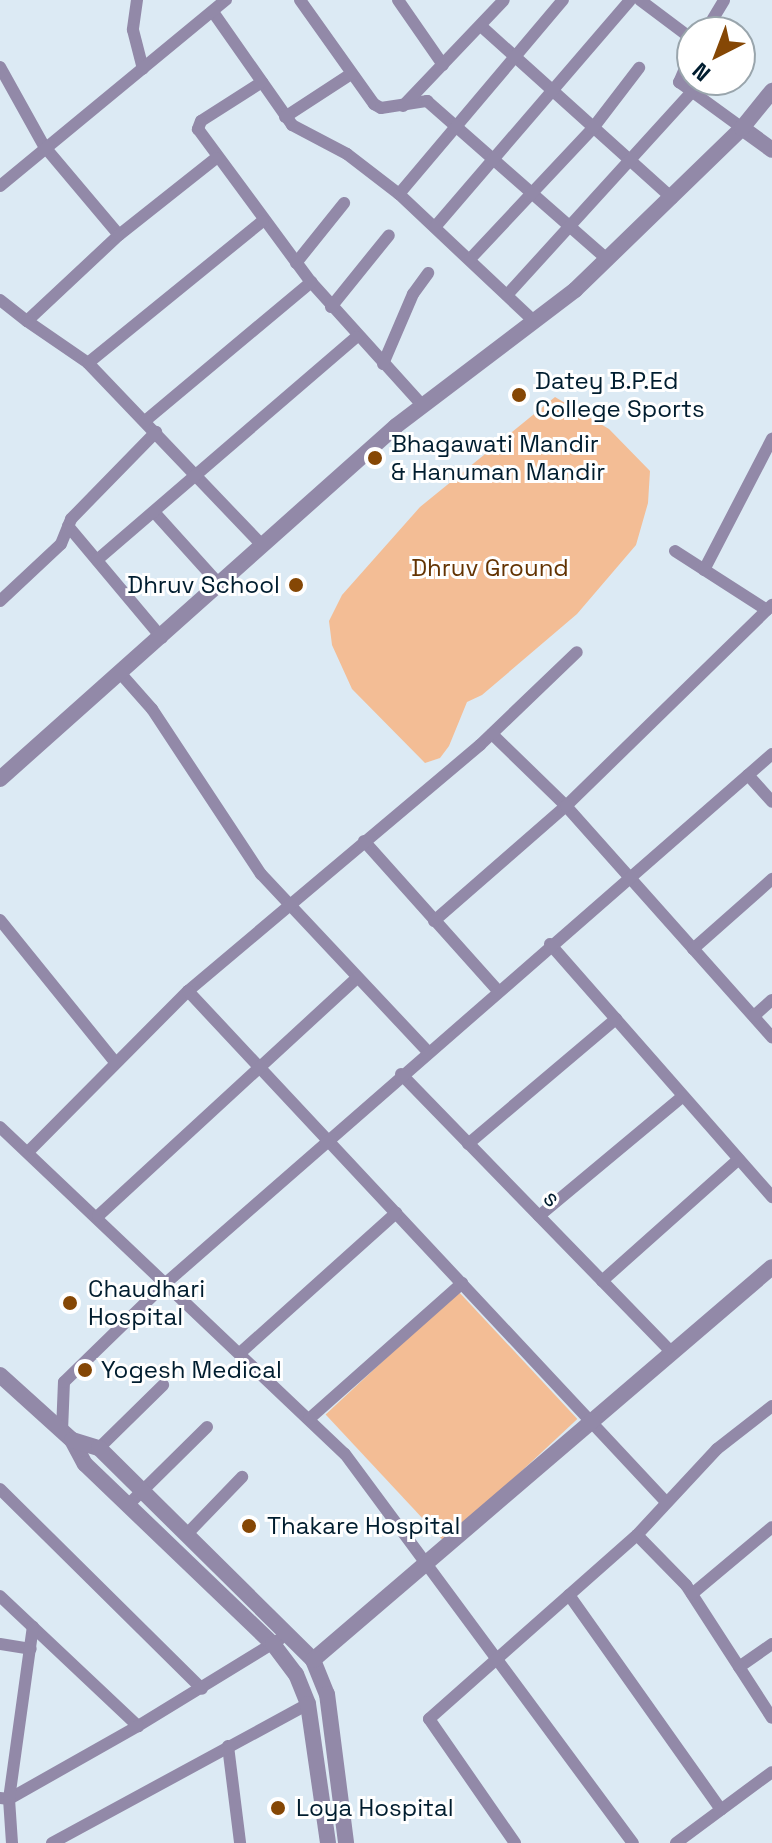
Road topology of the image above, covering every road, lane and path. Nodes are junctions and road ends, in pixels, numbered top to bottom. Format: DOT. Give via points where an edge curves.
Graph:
graph roads {
  1 [pos="137,0"];
  2 [pos="226,0"];
  3 [pos="300,0"];
  4 [pos="398,0"];
  5 [pos="504,0"];
  6 [pos="563,0"];
  7 [pos="630,0"];
  8 [pos="640,0"];
  9 [pos="213,12"];
  10 [pos="482,27"];
  11 [pos="676,27"];
  12 [pos="513,56"];
  13 [pos="443,65"];
  14 [pos="639,68"];
  15 [pos="143,69"];
  16 [pos="2,73"];
  17 [pos="351,74"];
  18 [pos="262,82"];
  19 [pos="772,91"];
  20 [pos="553,93"];
  21 [pos="688,96"];
  22 [pos="698,96"];
  23 [pos="403,106"];
  24 [pos="285,117"];
  25 [pos="454,124"];
  26 [pos="593,128"];
  27 [pos="742,128"];
  28 [pos="44,146"];
  29 [pos="772,150"];
  30 [pos="216,158"];
  31 [pos="493,159"];
  32 [pos="631,161"];
  33 [pos="0,186"];
  34 [pos="532,193"];
  35 [pos="399,194"];
  36 [pos="672,198"];
  37 [pos="344,203"];
  38 [pos="263,221"];
  39 [pos="435,227"];
  40 [pos="571,227"];
  41 [pos="119,235"];
  42 [pos="389,235"];
  43 [pos="470,259"];
  44 [pos="608,260"];
  45 [pos="296,263"];
  46 [pos="428,273"];
  47 [pos="311,282"];
  48 [pos="507,295"];
  49 [pos="0,300"];
  50 [pos="331,307"];
  51 [pos="27,321"];
  52 [pos="534,321"];
  53 [pos="356,337"];
  54 [pos="88,363"];
  55 [pos="383,364"];
  56 [pos="423,406"];
  57 [pos="145,421"];
  58 [pos="156,432"];
  59 [pos="772,439"];
  60 [pos="197,474"];
  61 [pos="154,512"];
  62 [pos="68,526"];
  63 [pos="263,546"];
  64 [pos="675,551"];
  65 [pos="97,560"];
  66 [pos="704,570"];
  67 [pos="220,585"];
  68 [pos="0,601"];
  69 [pos="770,608"];
  70 [pos="162,638"];
  71 [pos="577,652"];
  72 [pos="121,674"];
  73 [pos="492,734"];
  74 [pos="772,754"];
  75 [pos="748,775"];
  76 [pos="0,779"];
  77 [pos="772,802"];
  78 [pos="566,806"];
  79 [pos="364,841"];
  80 [pos="628,877"];
  81 [pos="772,879"];
  82 [pos="287,902"];
  83 [pos="0,920"];
  84 [pos="434,921"];
  85 [pos="550,944"];
  86 [pos="693,949"];
  87 [pos="357,978"];
  88 [pos="497,990"];
  89 [pos="188,991"];
  90 [pos="772,1000"];
  91 [pos="754,1016"];
  92 [pos="616,1019"];
  93 [pos="772,1037"];
  94 [pos="427,1051"];
  95 [pos="116,1063"];
  96 [pos="261,1067"];
  97 [pos="401,1074"];
  98 [pos="683,1096"];
  99 [pos="0,1127"];
  100 [pos="329,1140"];
  101 [pos="468,1144"];
  102 [pos="28,1152"];
  103 [pos="739,1159"];
  104 [pos="772,1197"];
  105 [pos="396,1213"];
  106 [pos="98,1216"];
  107 [pos="539,1216"];
  108 [pos="772,1267"];
  109 [pos="602,1281"];
  110 [pos="167,1282"];
  111 [pos="462,1283"];
  112 [pos="240,1353"];
  113 [pos="672,1353"];
  114 [pos="0,1375"];
  115 [pos="163,1385"];
  116 [pos="772,1406"];
  117 [pos="309,1419"];
  118 [pos="594,1421"];
  119 [pos="207,1427"];
  120 [pos="67,1436"];
  121 [pos="99,1448"];
  122 [pos="242,1477"];
  123 [pos="0,1489"];
  124 [pos="142,1491"];
  125 [pos="665,1501"];
  126 [pos="128,1505"];
  127 [pos="772,1527"];
  128 [pos="186,1535"];
  129 [pos="637,1535"];
  130 [pos="428,1564"];
  131 [pos="692,1594"];
  132 [pos="569,1595"];
  133 [pos="0,1596"];
  134 [pos="33,1627"];
  135 [pos="290,1632"];
  136 [pos="0,1644"];
  137 [pos="273,1644"];
  138 [pos="772,1644"];
  139 [pos="31,1649"];
  140 [pos="498,1657"];
  141 [pos="313,1660"];
  142 [pos="739,1667"];
  143 [pos="202,1689"];
  144 [pos="308,1704"];
  145 [pos="772,1718"];
  146 [pos="138,1726"];
  147 [pos="228,1746"];
  148 [pos="772,1772"];
  149 [pos="4,1799"];
  150 [pos="721,1810"];
  151 [pos="12,1843"];
  152 [pos="52,1843"];
  153 [pos="240,1843"];
  154 [pos="328,1843"];
  155 [pos="346,1843"];
  156 [pos="515,1843"];
  157 [pos="633,1843"];
  158 [pos="676,1843"];
  1 -- 15 [label="street" via="133,30"];
  2 -- 9 [label="street"];
  3 -- 17 [label="street"];
  4 -- 13 [label="street"];
  5 -- 10 [label="street"];
  6 -- 12 [label="street"];
  7 -- 20 [label="street"];
  8 -- 11 [label="street"];
  9 -- 15 [label="street"];
  9 -- 18 [label="street"];
  10 -- 12 [label="street"];
  10 -- 13 [label="street"];
  12 -- 20 [label="street"];
  12 -- 25 [label="street"];
  13 -- 23 [label="street"];
  14 -- 26 [label="street"];
  15 -- 28 [label="street"];
  16 -- 28 [label="street"];
  17 -- 23 [label="street" via="374,104"];
  17 -- 24 [label="street"];
  18 -- 24 [label="street"];
  18 -- 30 [label="street" via="198,125"];
  19 -- 27 [label="street"];
  20 -- 26 [label="street"];
  20 -- 31 [label="street"];
  21 -- 32 [label="street"];
  22 -- 27 [label="street"];
  23 -- 25 [label="street" via="427,101"];
  24 -- 35 [label="street" via="347,154"];
  25 -- 31 [label="street"];
  25 -- 35 [label="street"];
  26 -- 32 [label="street"];
  26 -- 34 [label="street"];
  27 -- 29 [label="street"];
  27 -- 36 [label="street"];
  28 -- 33 [label="street"];
  28 -- 41 [label="street"];
  30 -- 38 [label="street"];
  30 -- 41 [label="street"];
  31 -- 34 [label="street"];
  31 -- 39 [label="street"];
  32 -- 36 [label="street"];
  32 -- 40 [label="street"];
  34 -- 40 [label="street"];
  34 -- 43 [label="street"];
  35 -- 39 [label="street"];
  36 -- 44 [label="street"];
  37 -- 45 [label="street"];
  38 -- 45 [label="street"];
  38 -- 54 [label="street"];
  39 -- 43 [label="street"];
  40 -- 44 [label="street"];
  40 -- 48 [label="street"];
  41 -- 51 [label="street"];
  42 -- 50 [label="street"];
  43 -- 48 [label="street"];
  44 -- 52 [label="street"];
  45 -- 47 [label="street"];
  46 -- 55 [label="street" via="413,294"];
  47 -- 50 [label="street"];
  47 -- 57 [label="street"];
  48 -- 52 [label="street"];
  49 -- 51 [label="street"];
  50 -- 53 [label="street"];
  51 -- 54 [label="street"];
  52 -- 56 [label="street"];
  53 -- 55 [label="street"];
  53 -- 60 [label="street"];
  54 -- 57 [label="street"];
  55 -- 56 [label="street"];
  56 -- 63 [label="street"];
  57 -- 58 [label="street"];
  58 -- 60 [label="street"];
  58 -- 62 [label="street"];
  59 -- 66 [label="street"];
  60 -- 61 [label="street"];
  60 -- 63 [label="street"];
  61 -- 65 [label="street"];
  61 -- 67 [label="street"];
  62 -- 65 [label="street"];
  62 -- 68 [label="street" via="61,544"];
  63 -- 67 [label="street"];
  64 -- 66 [label="street"];
  65 -- 70 [label="street"];
  66 -- 69 [label="street"];
  67 -- 70 [label="street"];
  69 -- 78 [label="street"];
  70 -- 72 [label="street"];
  71 -- 73 [label="street"];
  72 -- 76 [label="street"];
  72 -- 82 [label="street" via="152,709 261,874"];
  73 -- 78 [label="street"];
  73 -- 79 [label="street"];
  74 -- 75 [label="street"];
  75 -- 77 [label="street"];
  75 -- 80 [label="street"];
  78 -- 80 [label="street"];
  78 -- 84 [label="street"];
  79 -- 82 [label="street"];
  79 -- 84 [label="street"];
  80 -- 85 [label="street"];
  80 -- 86 [label="street"];
  81 -- 86 [label="street"];
  82 -- 87 [label="street"];
  82 -- 89 [label="street"];
  83 -- 95 [label="street"];
  84 -- 88 [label="street"];
  85 -- 88 [label="street"];
  85 -- 92 [label="street"];
  86 -- 91 [label="street"];
  87 -- 94 [label="street"];
  87 -- 96 [label="street"];
  88 -- 94 [label="street"];
  89 -- 95 [label="street"];
  89 -- 96 [label="street"];
  90 -- 91 [label="street"];
  91 -- 93 [label="street"];
  92 -- 98 [label="street"];
  92 -- 101 [label="street"];
  94 -- 97 [label="street"];
  95 -- 102 [label="street"];
  96 -- 100 [label="street"];
  96 -- 106 [label="street"];
  97 -- 100 [label="street"];
  97 -- 101 [label="street, s"];
  98 -- 103 [label="street"];
  98 -- 107 [label="street"];
  99 -- 102 [label="street"];
  100 -- 105 [label="street"];
  100 -- 110 [label="street"];
  101 -- 107 [label="street, s"];
  102 -- 106 [label="street"];
  103 -- 104 [label="street"];
  103 -- 109 [label="street"];
  105 -- 111 [label="street"];
  105 -- 112 [label="street"];
  106 -- 110 [label="street"];
  107 -- 109 [label="street, s"];
  108 -- 113 [label="street"];
  109 -- 113 [label="street, s"];
  110 -- 112 [label="street"];
  110 -- 120 [label="street" via="64,1382"];
  111 -- 117 [label="street"];
  111 -- 118 [label="street"];
  112 -- 117 [label="street"];
  113 -- 118 [label="street"];
  114 -- 120 [label="street"];
  115 -- 121 [label="street"];
  116 -- 125 [label="street" via="717,1449"];
  117 -- 130 [label="street" via="345,1454"];
  118 -- 125 [label="street"];
  118 -- 130 [label="street"];
  119 -- 124 [label="street"];
  120 -- 121 [label="street"];
  120 -- 126 [label="street" via="85,1464"];
  121 -- 124 [label="street"];
  122 -- 128 [label="street"];
  123 -- 143 [label="street"];
  124 -- 126 [label="street"];
  124 -- 128 [label="street"];
  125 -- 129 [label="street"];
  126 -- 137 [label="street"];
  127 -- 131 [label="street"];
  128 -- 135 [label="street"];
  129 -- 131 [label="street"];
  129 -- 132 [label="street"];
  130 -- 140 [label="street"];
  130 -- 141 [label="street"];
  131 -- 142 [label="street"];
  132 -- 140 [label="street"];
  132 -- 150 [label="street"];
  133 -- 134 [label="street"];
  134 -- 139 [label="street"];
  134 -- 146 [label="street"];
  135 -- 137 [label="street"];
  135 -- 141 [label="street"];
  136 -- 139 [label="street"];
  137 -- 143 [label="street"];
  137 -- 144 [label="street" via="302,1684"];
  138 -- 142 [label="street"];
  139 -- 149 [label="street"];
  140 -- 156 [label="street" via="429,1719"];
  140 -- 157 [label="street"];
  141 -- 155 [label="street" via="327,1694"];
  142 -- 145 [label="street"];
  143 -- 146 [label="street"];
  144 -- 147 [label="street"];
  144 -- 154 [label="street"];
  146 -- 149 [label="street"];
  147 -- 152 [label="street"];
  147 -- 153 [label="street"];
  148 -- 150 [label="street"];
  149 -- 151 [label="street"];
  150 -- 158 [label="street"];
}
